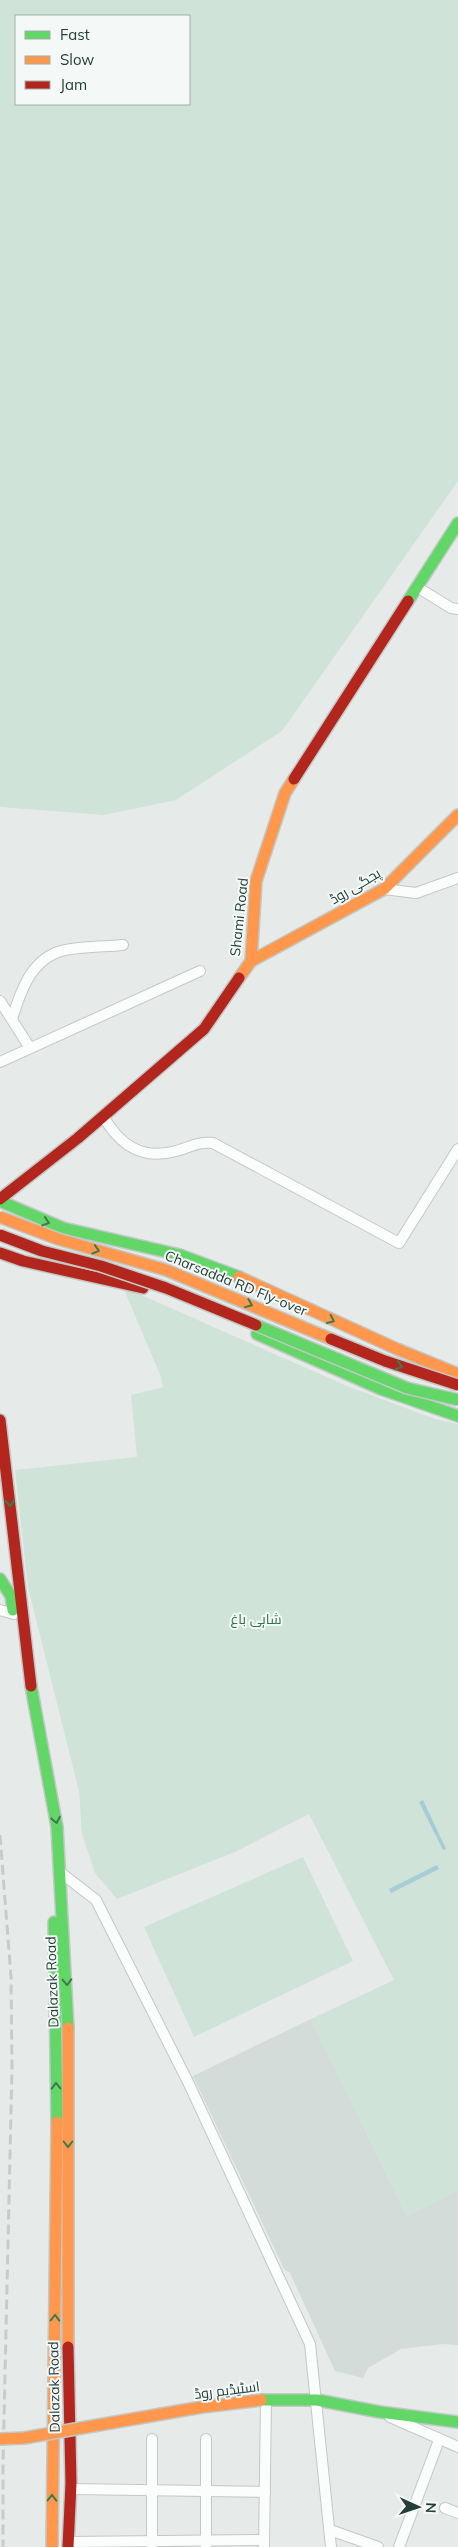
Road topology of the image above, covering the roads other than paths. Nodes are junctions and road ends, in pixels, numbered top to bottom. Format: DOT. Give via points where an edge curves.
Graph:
graph roads {
  1 [pos="458,523"];
  2 [pos="417,587"];
  3 [pos="458,609"];
  4 [pos="458,815"];
  5 [pos="458,878"];
  6 [pos="384,888"];
  7 [pos="124,945"];
  8 [pos="251,961"];
  9 [pos="200,971"];
  10 [pos="0,1001"];
  11 [pos="12,1019"];
  12 [pos="30,1048"];
  13 [pos="0,1062"];
  14 [pos="103,1116"];
  15 [pos="458,1149"];
  16 [pos="1,1200"];
  17 [pos="0,1217"];
  18 [pos="0,1235"];
  19 [pos="0,1253"];
  20 [pos="458,1374"];
  21 [pos="458,1384"];
  22 [pos="458,1400"];
  23 [pos="458,1416"];
  24 [pos="0,1420"];
  25 [pos="0,1517"];
  26 [pos="0,1579"];
  27 [pos="11,1596"];
  28 [pos="0,1610"];
  29 [pos="14,1614"];
  30 [pos="57,1870"];
  31 [pos="263,2400"];
  32 [pos="317,2400"];
  33 [pos="380,2412"];
  34 [pos="458,2422"];
  35 [pos="206,2438"];
  36 [pos="0,2439"];
  37 [pos="152,2439"];
  38 [pos="439,2440"];
  39 [pos="458,2448"];
  40 [pos="70,2489"];
  41 [pos="152,2490"];
  42 [pos="206,2491"];
  43 [pos="265,2492"];
  44 [pos="445,2508"];
  45 [pos="458,2514"];
  46 [pos="330,2530"];
  47 [pos="152,2544"];
  48 [pos="206,2544"];
  49 [pos="264,2544"];
  50 [pos="68,2545"];
  51 [pos="52,2547"];
  52 [pos="331,2547"];
  53 [pos="378,2547"];
  54 [pos="399,2547"];
  1 -- 2 [label="main road, Shami Road"];
  2 -- 3 [label="street"];
  2 -- 8 [label="main road, Shami Road" via="285,793 256,881"];
  4 -- 6 [label="main road, پجگی روڈ"];
  5 -- 6 [label="street" via="416,893"];
  6 -- 8 [label="main road, پجگی روڈ"];
  7 -- 11 [label="street" via="58,952 44,960 27,979"];
  8 -- 14 [label="main road, Shami Road" via="204,1029"];
  9 -- 12 [label="street"];
  10 -- 11 [label="street"];
  11 -- 12 [label="street"];
  12 -- 13 [label="street"];
  14 -- 15 [label="street" via="113,1134 138,1151 174,1152 204,1142 213,1143 399,1243"];
  14 -- 16 [label="main road, Shami Road"];
  16 -- 18 [label="main road" via="4,1219"];
  16 -- 20 [label="main road, one-way" via="36,1219 71,1230 138,1244 215,1267 413,1357"];
  17 -- 21 [label="main road, Charsadda RD Fly-over, one-way, bridge" via="58,1239 166,1270 385,1361"];
  18 -- 22 [label="main road, bridge" via="166,1288 407,1388"];
  19 -- 23 [label="main road" via="48,1267 133,1284 257,1334 375,1388"];
  24 -- 30 [label="main road, Dalazak Road, one-way" via="30,1688 57,1827"];
  25 -- 27 [label="main road"];
  26 -- 27 [label="main road, Dalazak Road"];
  27 -- 29 [label="main road, Dalazak Road"];
  28 -- 29 [label="street"];
  29 -- 30 [label="main road, Dalazak Road"];
  30 -- 32 [label="street" via="96,1900 188,2082 310,2344"];
  30 -- 40 [label="main road, Dalazak Road, one-way" via="69,2043 67,2294"];
  51 -- 30 [label="main road, Dalazak Road, one-way"];
  31 -- 32 [label="main road, اسٹیڈیم روڈ"];
  31 -- 36 [label="main road, اسٹیڈیم روڈ, bridge" via="202,2407 24,2438"];
  31 -- 43 [label="street"];
  32 -- 33 [label="main road, اسٹیڈیم روڈ"];
  32 -- 46 [label="street"];
  33 -- 34 [label="main road, اسٹیڈیم روڈ"];
  33 -- 38 [label="street"];
  35 -- 42 [label="street"];
  37 -- 41 [label="street"];
  38 -- 39 [label="street"];
  38 -- 54 [label="street"];
  40 -- 41 [label="street"];
  40 -- 50 [label="main road, Dalazak Road"];
  41 -- 42 [label="street"];
  41 -- 47 [label="street"];
  42 -- 43 [label="street"];
  42 -- 48 [label="street"];
  43 -- 49 [label="street"];
  44 -- 45 [label="street"];
  46 -- 52 [label="street"];
  46 -- 53 [label="street"];
  47 -- 48 [label="street"];
  47 -- 50 [label="street"];
  48 -- 49 [label="street"];
}
